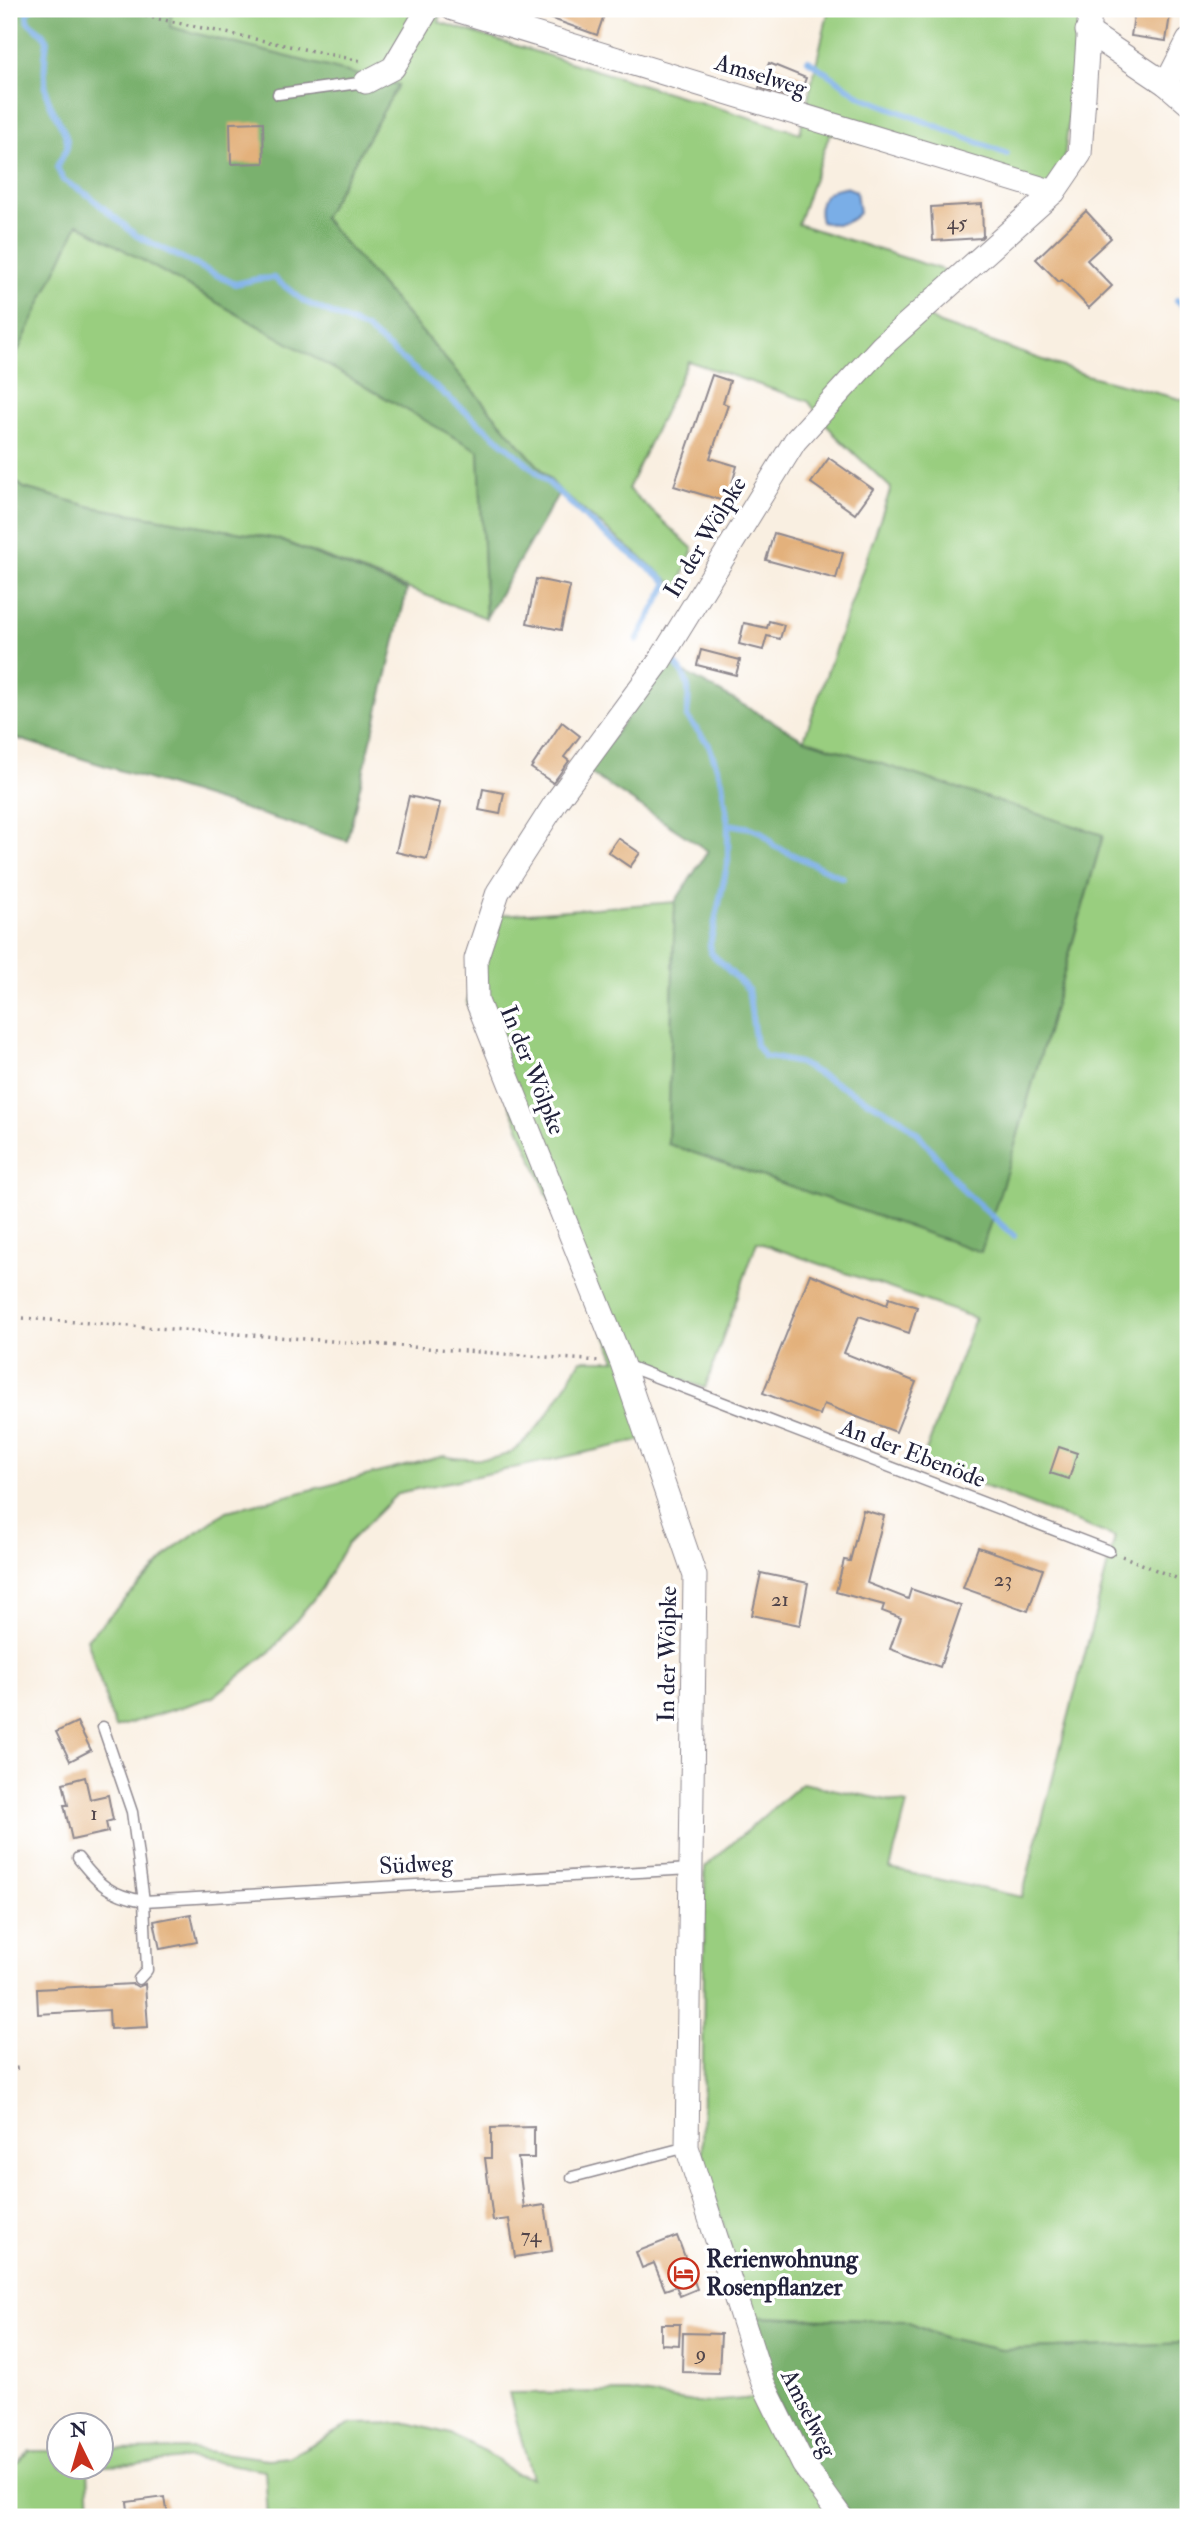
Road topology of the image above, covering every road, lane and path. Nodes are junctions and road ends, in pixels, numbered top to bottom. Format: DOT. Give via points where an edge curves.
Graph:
graph roads {
  1 [pos="111,9"];
  2 [pos="428,9"];
  3 [pos="453,9"];
  4 [pos="1088,20"];
  5 [pos="1188,41"];
  6 [pos="393,68"];
  7 [pos="366,82"];
  8 [pos="1166,84"];
  9 [pos="278,94"];
  10 [pos="1188,103"];
  11 [pos="1054,192"];
  12 [pos="9,1317"];
  13 [pos="622,1363"];
  14 [pos="1110,1550"];
  15 [pos="1188,1583"];
  16 [pos="103,1727"];
  17 [pos="78,1858"];
  18 [pos="690,1868"];
  19 [pos="144,1901"];
  20 [pos="139,1979"];
  21 [pos="18,2068"];
  22 [pos="9,2070"];
  23 [pos="687,2147"];
  24 [pos="572,2177"];
  25 [pos="745,2326"];
  26 [pos="841,2517"];
  1 -- 6 [label="path"];
  2 -- 6 [label="street"];
  3 -- 11 [label="street, Amselweg"];
  4 -- 8 [label="street"];
  4 -- 11 [label="street, In der Wölpke" via="1080,154"];
  5 -- 8 [label="street"];
  6 -- 7 [label="street"];
  7 -- 9 [label="lane"];
  8 -- 10 [label="street"];
  11 -- 13 [label="street, In der Wölpke" via="882,345 795,441 659,662 556,802 498,892 476,959 477,1002"];
  12 -- 13 [label="path"];
  13 -- 14 [label="lane, An der Ebenöde"];
  13 -- 18 [label="street, In der Wölpke" via="695,1576"];
  14 -- 15 [label="path"];
  16 -- 19 [label="lane" via="132,1812"];
  17 -- 19 [label="lane" via="95,1880 121,1897"];
  18 -- 19 [label="lane, Südweg"];
  18 -- 23 [label="street, In der Wölpke"];
  19 -- 20 [label="lane" via="147,1970"];
  21 -- 22 [label="path"];
  23 -- 24 [label="lane"];
  23 -- 25 [label="street, In der Wölpke"];
  25 -- 26 [label="street, Amselweg" via="762,2383 803,2465"];
}
